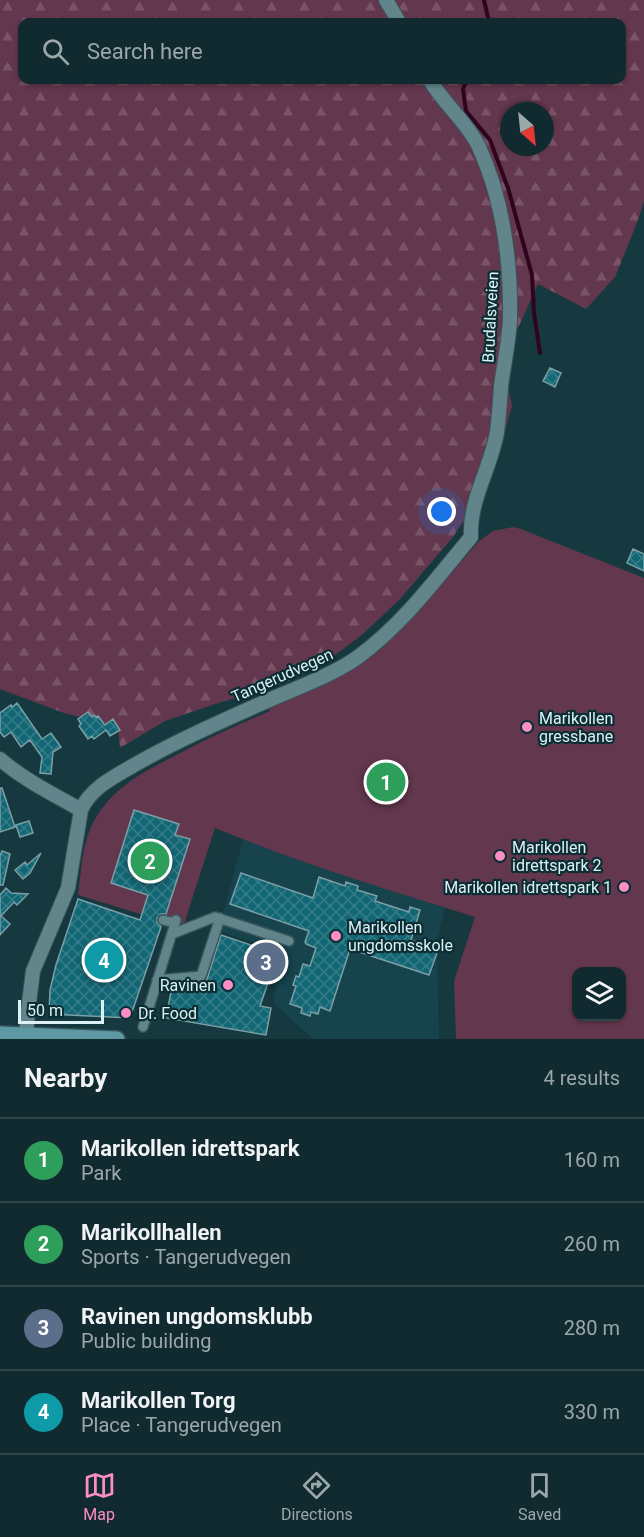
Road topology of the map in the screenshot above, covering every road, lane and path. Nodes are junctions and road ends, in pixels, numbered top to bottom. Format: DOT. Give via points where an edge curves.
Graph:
graph roads {
  1 [pos="386,0"];
  2 [pos="397,18"];
  3 [pos="432,84"];
  4 [pos="471,537"];
  5 [pos="0,759"];
  6 [pos="81,810"];
  7 [pos="220,918"];
  8 [pos="163,920"];
  9 [pos="172,934"];
  10 [pos="289,941"];
  11 [pos="157,980"];
  12 [pos="143,1027"];
  13 [pos="0,1034"];
  14 [pos="26,1035"];
  15 [pos="117,1039"];
  1 -- 2 [label="street"];
  3 -- 4 [label="street, Brudalsveien" via="477,143 499,207 509,262 510,320 497,431 473,512"];
  4 -- 6 [label="street, Tangerudvegen" via="414,607 359,656 155,753 99,787 85,800"];
  5 -- 6 [label="street" via="30,782"];
  6 -- 14 [label="street, Tangerudvegen" via="68,888 33,971"];
  7 -- 9 [label="street"];
  7 -- 10 [label="street"];
  7 -- 11 [label="street" via="201,976"];
  8 -- 9 [label="street" via="176,922"];
  9 -- 11 [label="street"];
  11 -- 12 [label="street"];
  13 -- 14 [label="main road"];
  14 -- 15 [label="main road"];
}
